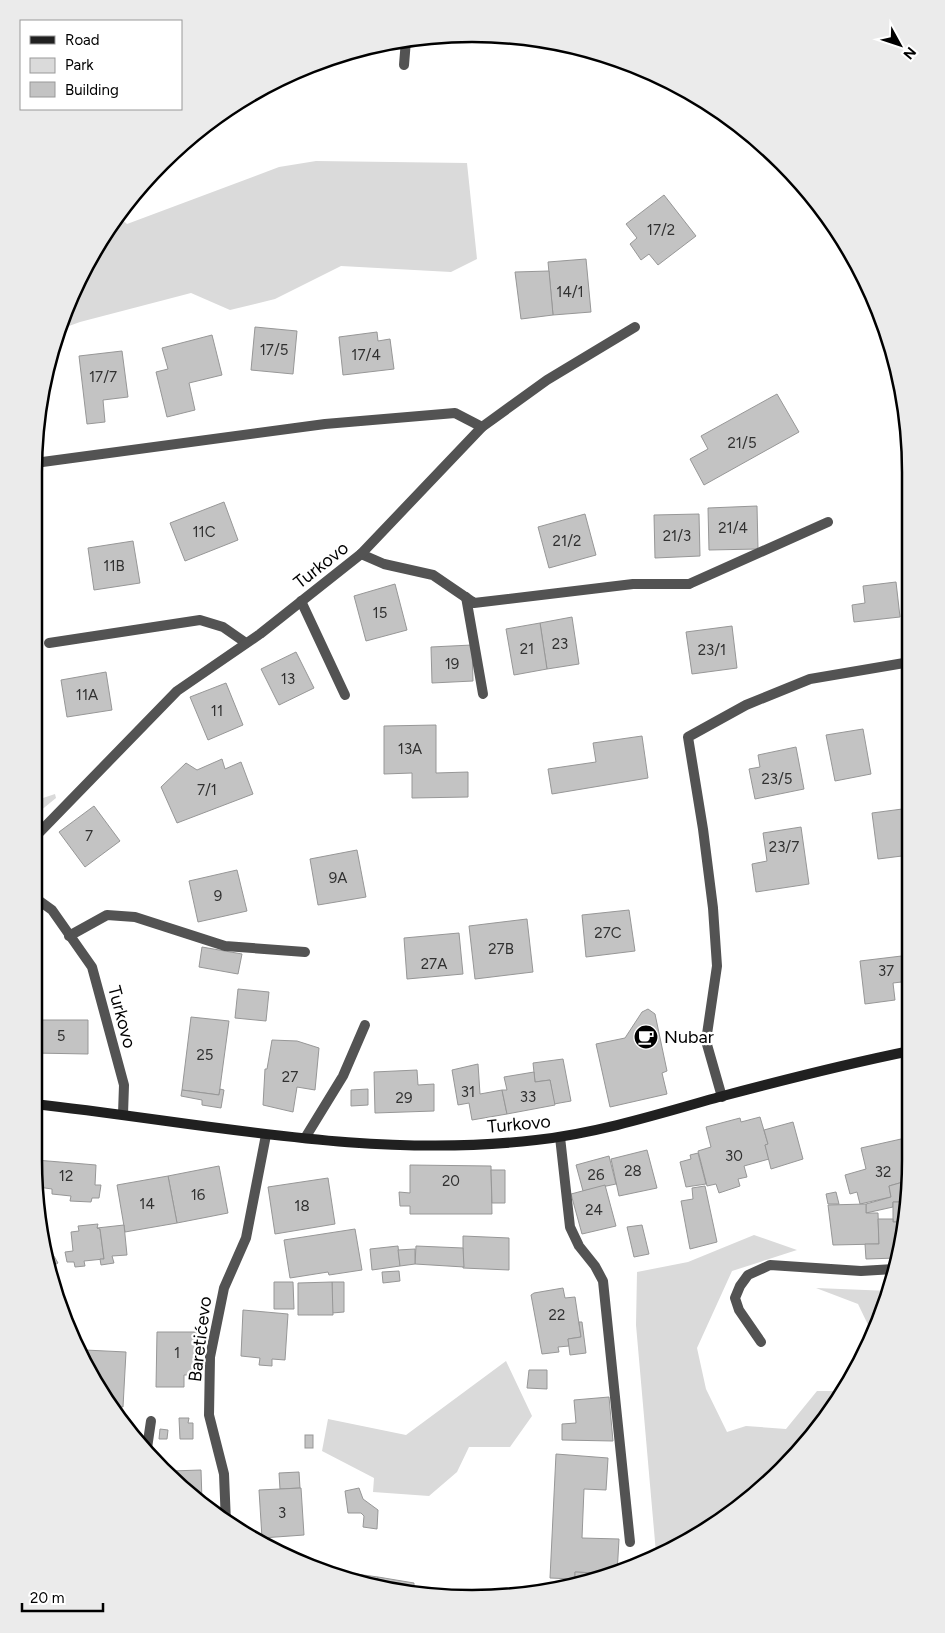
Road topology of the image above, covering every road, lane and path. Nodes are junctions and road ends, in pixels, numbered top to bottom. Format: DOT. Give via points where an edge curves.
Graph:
graph roads {
  1 [pos="405,48"];
  2 [pos="404,65"];
  3 [pos="635,327"];
  4 [pos="482,427"];
  5 [pos="42,462"];
  6 [pos="828,522"];
  7 [pos="361,554"];
  8 [pos="466,597"];
  9 [pos="301,602"];
  10 [pos="49,643"];
  11 [pos="246,643"];
  12 [pos="902,663"];
  13 [pos="483,694"];
  14 [pos="345,695"];
  15 [pos="42,830"];
  16 [pos="42,903"];
  17 [pos="70,936"];
  18 [pos="304,952"];
  19 [pos="365,1025"];
  20 [pos="902,1053"];
  21 [pos="722,1097"];
  22 [pos="42,1105"];
  23 [pos="123,1114"];
  24 [pos="266,1135"];
  25 [pos="560,1137"];
  26 [pos="305,1138"];
  27 [pos="889,1269"];
  28 [pos="761,1342"];
  29 [pos="151,1421"];
  30 [pos="148,1443"];
  31 [pos="226,1512"];
  32 [pos="630,1542"];
  1 -- 2 [label="street"];
  3 -- 4 [label="street, Turkovo" via="547,380"];
  4 -- 5 [label="street" via="455,413 325,424"];
  4 -- 7 [label="street, Turkovo"];
  6 -- 8 [label="street" via="689,584 633,584 474,603"];
  7 -- 8 [label="street" via="384,564 433,575"];
  7 -- 9 [label="street, Turkovo"];
  8 -- 13 [label="street"];
  9 -- 11 [label="street, Turkovo"];
  9 -- 14 [label="street"];
  10 -- 11 [label="street" via="200,620 223,627"];
  11 -- 15 [label="street, Turkovo" via="176,691"];
  12 -- 21 [label="street" via="810,680 746,705 688,737 703,829 718,966 706,1041"];
  16 -- 17 [label="street, Turkovo" via="52,910"];
  17 -- 18 [label="street" via="107,915 136,917 225,946"];
  17 -- 23 [label="street, Turkovo" via="92,967 124,1085"];
  19 -- 26 [label="street" via="343,1076"];
  20 -- 21 [label="main road, Turkovo" via="829,1068"];
  21 -- 25 [label="main road, Turkovo"];
  22 -- 23 [label="main road, Turkovo"];
  23 -- 24 [label="main road, Turkovo"];
  24 -- 26 [label="main road, Turkovo"];
  24 -- 31 [label="street, Baretićevo" via="246,1238 224,1288 210,1357 209,1415 224,1474"];
  25 -- 26 [label="main road, Turkovo" via="484,1144 392,1144"];
  25 -- 32 [label="street" via="570,1227 603,1282"];
  27 -- 28 [label="street" via="861,1271 770,1265 748,1276 736,1298"];
  29 -- 30 [label="street"];
}
